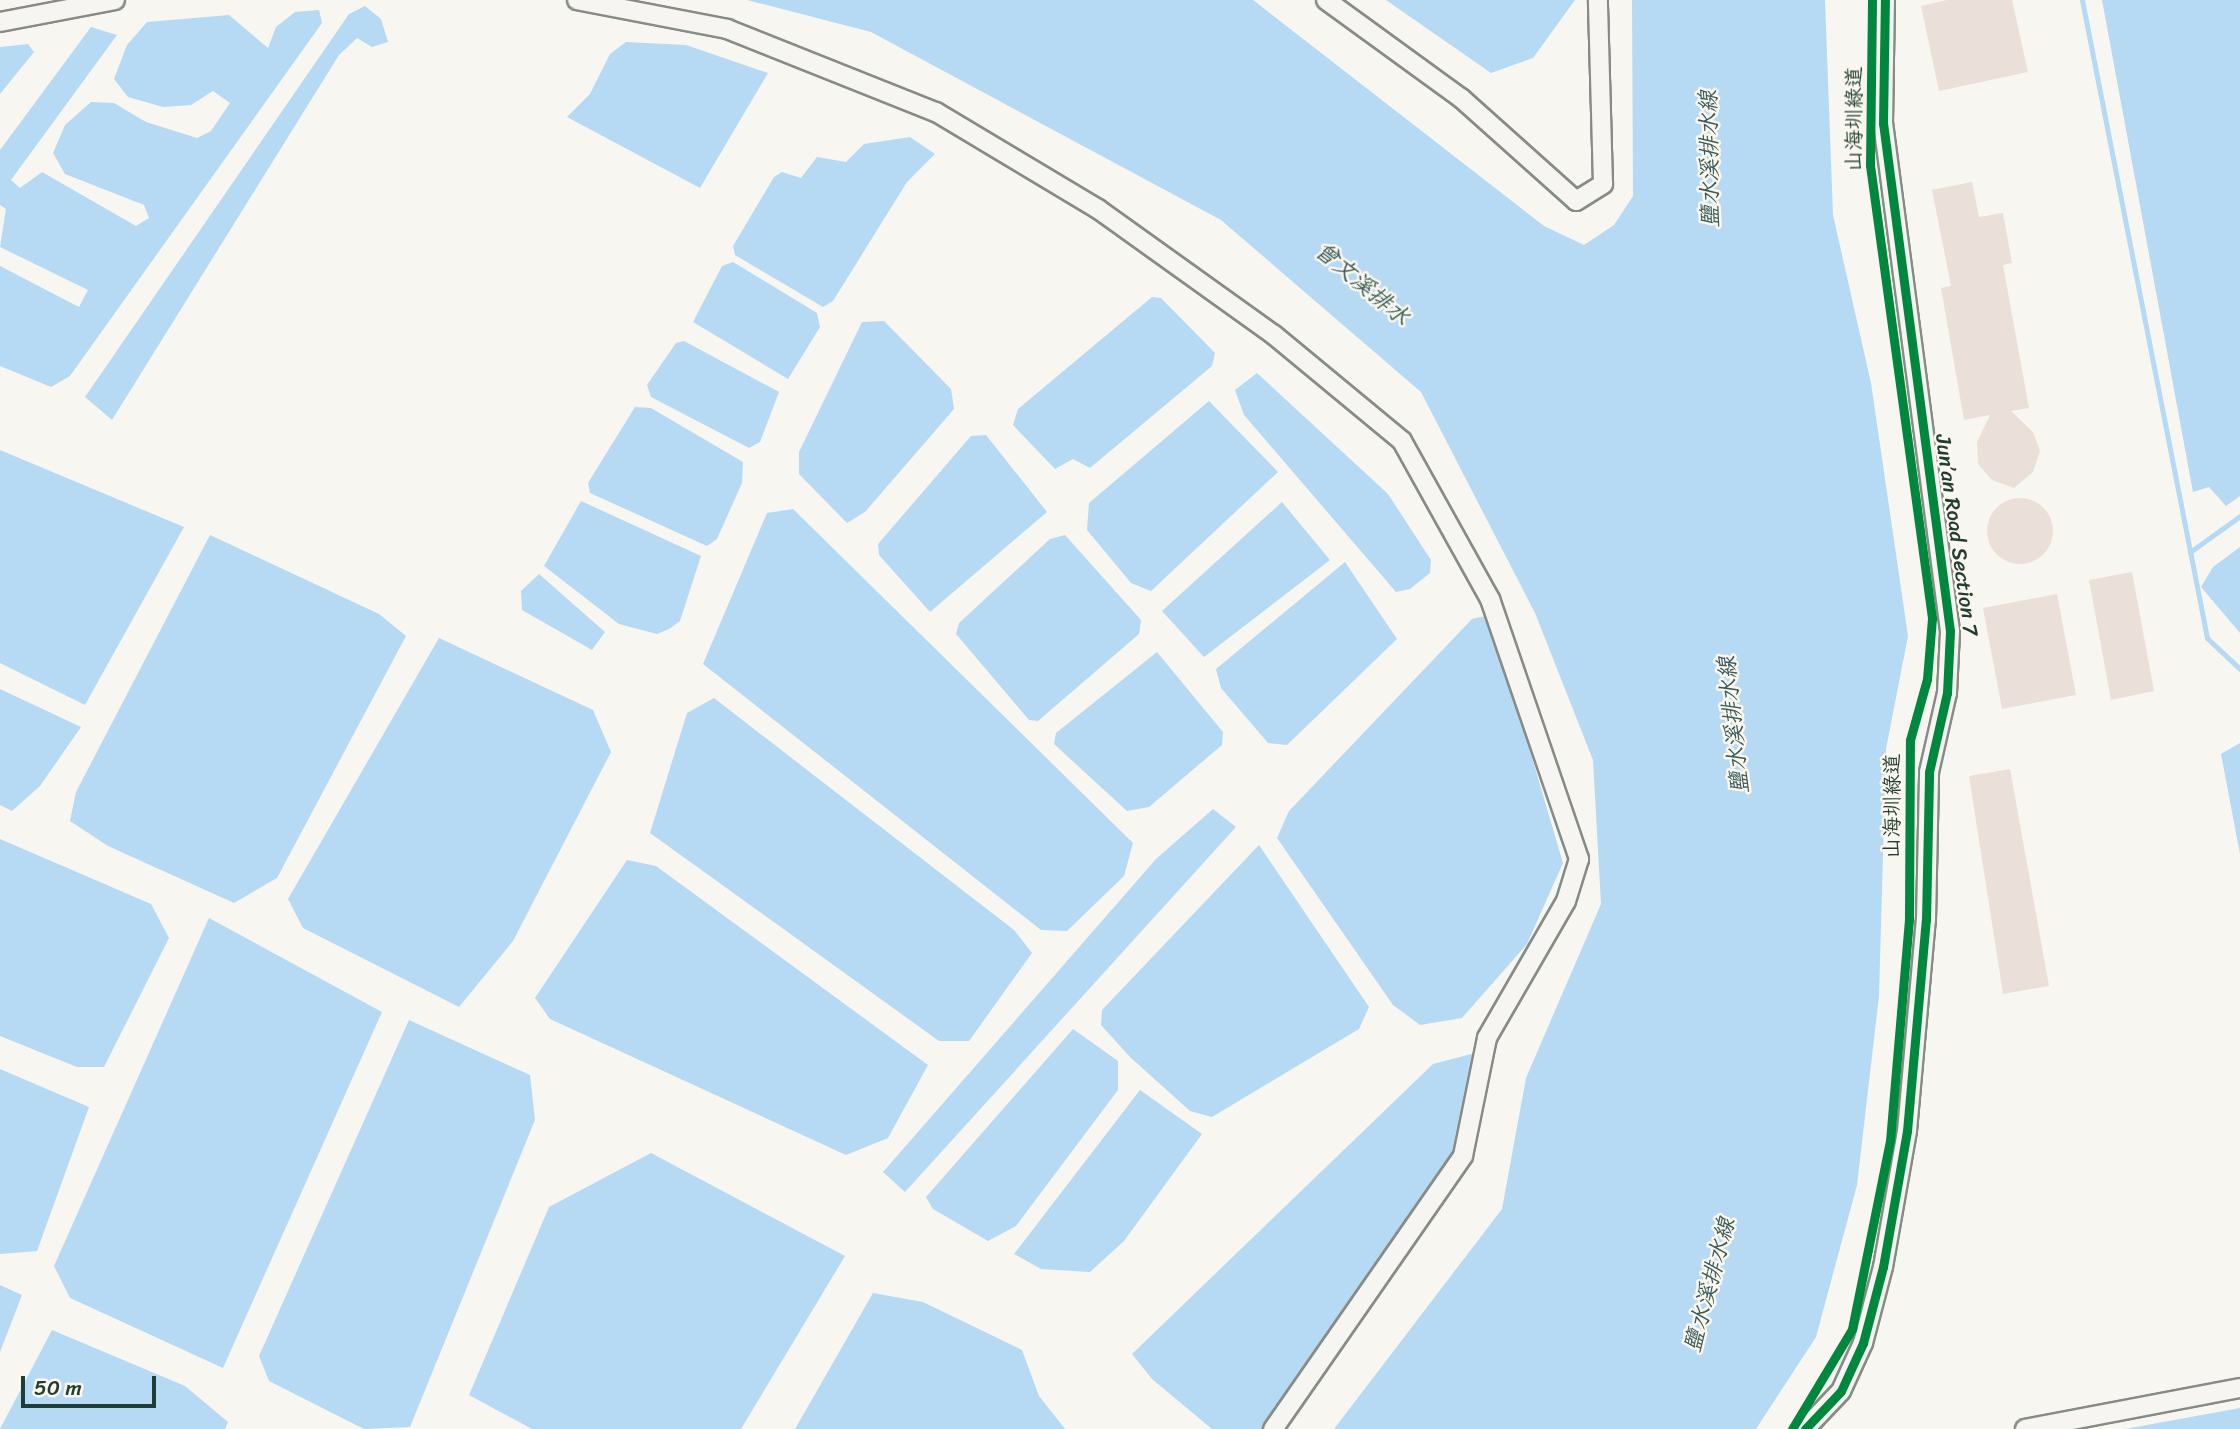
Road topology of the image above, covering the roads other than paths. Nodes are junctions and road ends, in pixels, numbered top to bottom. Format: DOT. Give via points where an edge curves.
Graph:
graph roads {
  1 [pos="115,0"];
  2 [pos="578,0"];
  3 [pos="1326,0"];
  4 [pos="1598,0"];
  5 [pos="1885,0"];
  6 [pos="0,22"];
  7 [pos="2240,1388"];
  8 [pos="1273,1429"];
  9 [pos="1805,1429"];
  10 [pos="2025,1429"];
  1 -- 6 [label="street"];
  2 -- 8 [label="street" via="727,29 936,112 1098,209 1274,335 1402,441 1489,598 1579,859 1566,901 1487,1038 1463,1156"];
  3 -- 4 [label="street" via="1461,98 1576,201 1603,184"];
  5 -- 9 [label="street, Jun’an Road Section 7" via="1883,123 1950,631 1947,693 1929,772 1926,919 1907,1131 1883,1267 1863,1343 1841,1391"];
  7 -- 10 [label="street"];
}
